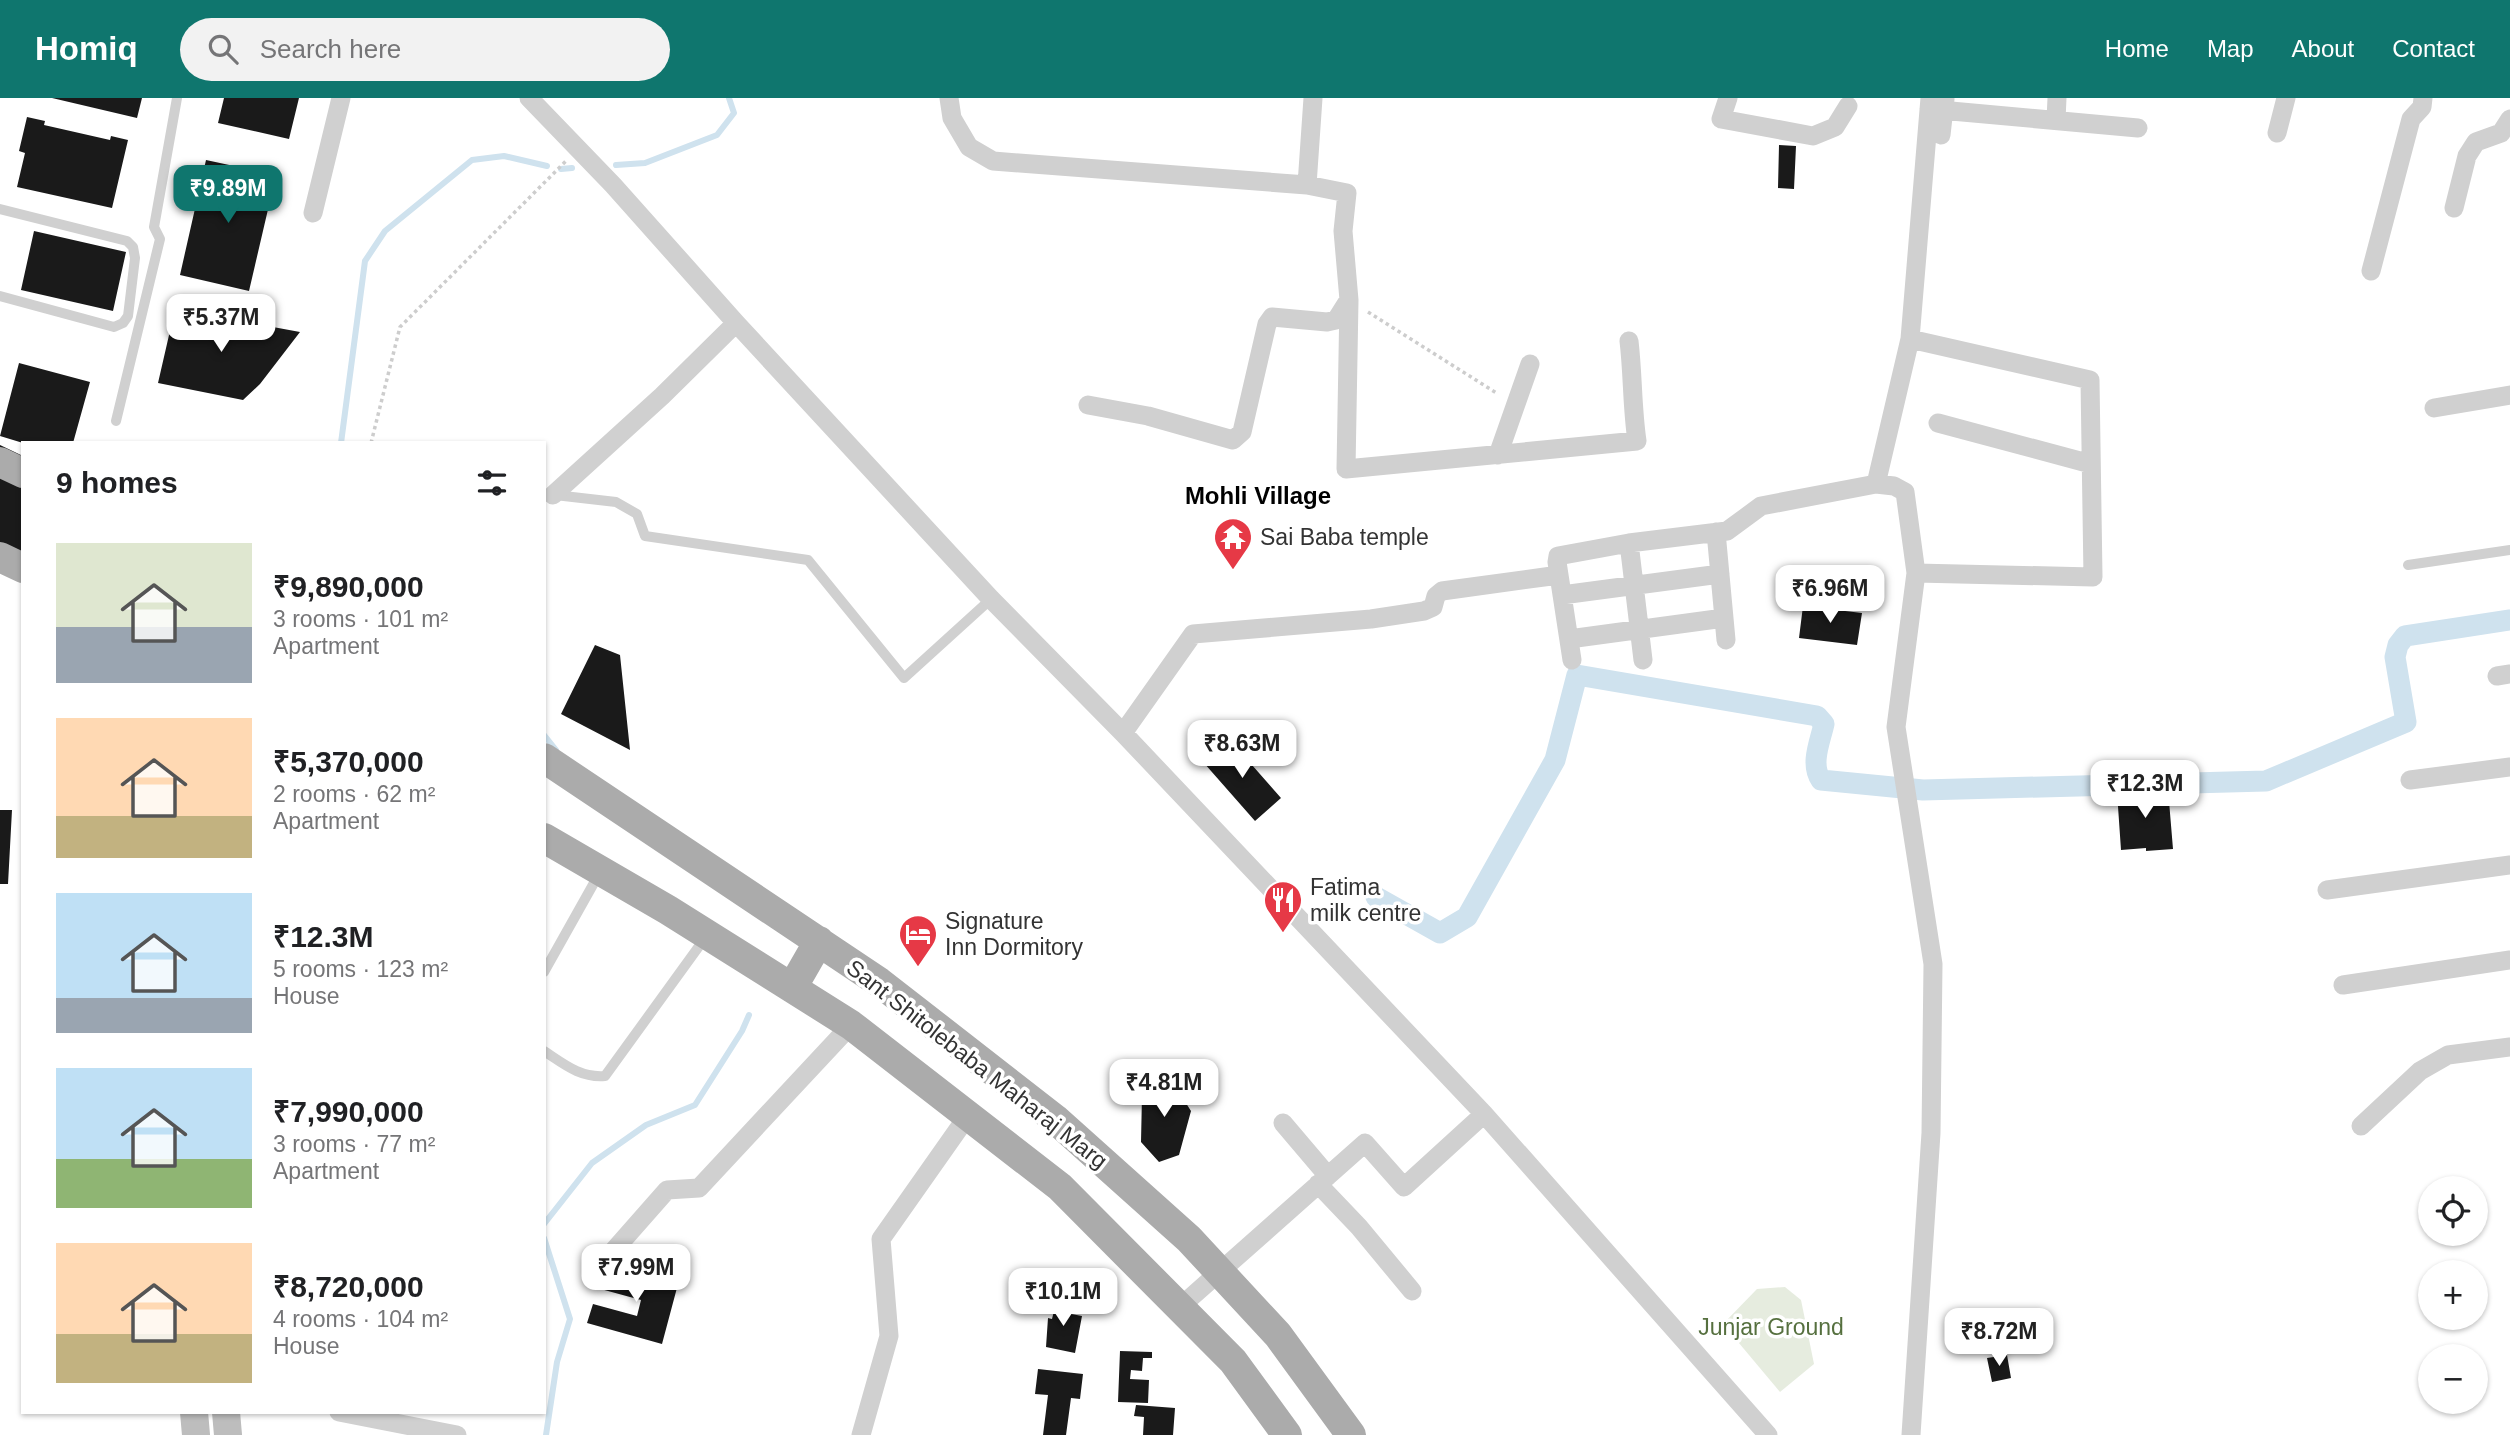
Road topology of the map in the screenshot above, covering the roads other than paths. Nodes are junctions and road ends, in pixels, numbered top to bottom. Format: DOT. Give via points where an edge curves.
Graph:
graph roads {
  1 [pos="177,98"];
  2 [pos="341,98"];
  3 [pos="529,98"];
  4 [pos="949,98"];
  5 [pos="1313,98"];
  6 [pos="1728,98"];
  7 [pos="2057,98"];
  8 [pos="2286,98"];
  9 [pos="2423,98"];
  10 [pos="1937,104"];
  11 [pos="1849,106"];
  12 [pos="2510,119"];
  13 [pos="2056,120"];
  14 [pos="2138,128"];
  15 [pos="2277,133"];
  16 [pos="1941,135"];
  17 [pos="1307,185"];
  18 [pos="2454,208"];
  19 [pos="0,209"];
  20 [pos="313,213"];
  21 [pos="2371,271"];
  22 [pos="0,296"];
  23 [pos="1349,300"];
  24 [pos="736,323"];
  25 [pos="1910,339"];
  26 [pos="1629,341"];
  27 [pos="1530,364"];
  28 [pos="2510,395"];
  29 [pos="1088,405"];
  30 [pos="2434,408"];
  31 [pos="116,421"];
  32 [pos="1938,423"];
  33 [pos="1498,455"];
  34 [pos="0,462"];
  35 [pos="2091,464"];
  36 [pos="21,472"];
  37 [pos="1876,484"];
  38 [pos="549,494"];
  39 [pos="1716,532"];
  40 [pos="1629,542"];
  41 [pos="2510,550"];
  42 [pos="0,556"];
  43 [pos="2408,565"];
  44 [pos="21,567"];
  45 [pos="1916,573"];
  46 [pos="1720,574"];
  47 [pos="1559,575"];
  48 [pos="1634,586"];
  49 [pos="1562,595"];
  50 [pos="991,599"];
  51 [pos="1724,618"];
  52 [pos="1638,629"];
  53 [pos="1569,639"];
  54 [pos="1727,640"];
  55 [pos="1572,660"];
  56 [pos="1643,660"];
  57 [pos="1123,733"];
  58 [pos="546,759"];
  59 [pos="2510,768"];
  60 [pos="2410,780"];
  61 [pos="546,839"];
  62 [pos="2510,865"];
  63 [pos="601,871"];
  64 [pos="2327,890"];
  65 [pos="707,934"];
  66 [pos="818,941"];
  67 [pos="2510,960"];
  68 [pos="546,968"];
  69 [pos="2343,985"];
  70 [pos="792,988"];
  71 [pos="851,1026"];
  72 [pos="2510,1047"];
  73 [pos="546,1052"];
  74 [pos="969,1114"];
  75 [pos="1484,1114"];
  76 [pos="1283,1123"];
  77 [pos="2361,1126"];
  78 [pos="1323,1180"];
  79 [pos="1219,1271"];
  80 [pos="593,1274"];
  81 [pos="1412,1291"];
  82 [pos="1180,1307"];
  83 [pos="194,1414"];
  84 [pos="226,1414"];
  85 [pos="349,1414"];
  86 [pos="196,1435"];
  87 [pos="228,1435"];
  88 [pos="457,1435"];
  89 [pos="861,1435"];
  90 [pos="1287,1435"];
  91 [pos="1351,1435"];
  92 [pos="1768,1435"];
  93 [pos="1911,1435"];
  1 -- 31 [label="lane" via="154,227 160,239"];
  2 -- 20 [label="street"];
  3 -- 24 [label="street"];
  4 -- 17 [label="street" via="952,118 969,147 993,161"];
  5 -- 17 [label="street"];
  6 -- 11 [label="street" via="1721,119 1813,136 1835,127"];
  7 -- 13 [label="street"];
  8 -- 15 [label="street"];
  9 -- 21 [label="street" via="2422,107 2411,119"];
  10 -- 13 [label="street"];
  10 -- 16 [label="street"];
  10 -- 25 [label="street"];
  12 -- 18 [label="street" via="2501,133 2476,142"];
  13 -- 14 [label="street"];
  17 -- 23 [label="street" via="1347,193 1343,231"];
  19 -- 22 [label="lane" via="127,241 135,258 128,316 114,327"];
  23 -- 29 [label="street" via="1336,320 1327,322 1272,317 1242,432 1233,440"];
  23 -- 33 [label="street" via="1346,468"];
  24 -- 38 [label="street" via="662,397"];
  24 -- 50 [label="street"];
  25 -- 35 [label="street" via="2090,380"];
  25 -- 37 [label="street"];
  26 -- 33 [label="street" via="1637,441"];
  27 -- 33 [label="street"];
  28 -- 30 [label="street"];
  32 -- 35 [label="street"];
  34 -- 36 [label="main road"];
  35 -- 45 [label="street" via="2094,577"];
  37 -- 39 [label="street" via="1761,506 1727,531"];
  37 -- 45 [label="street" via="1905,492"];
  38 -- 50 [label="lane" via="616,502 637,514 645,536 808,560 904,678"];
  39 -- 40 [label="street"];
  39 -- 46 [label="street"];
  40 -- 47 [label="street" via="1559,556"];
  40 -- 48 [label="street"];
  41 -- 43 [label="lane"];
  42 -- 44 [label="main road"];
  45 -- 93 [label="street" via="1896,727 1933,964 1931,1133"];
  46 -- 48 [label="street"];
  46 -- 51 [label="street"];
  47 -- 49 [label="street"];
  47 -- 57 [label="street" via="1442,591 1433,607 1424,611 1193,634"];
  48 -- 49 [label="street"];
  48 -- 52 [label="street"];
  49 -- 53 [label="street"];
  50 -- 57 [label="street"];
  51 -- 52 [label="street"];
  51 -- 54 [label="street"];
  52 -- 53 [label="street"];
  52 -- 56 [label="street"];
  53 -- 55 [label="street"];
  57 -- 75 [label="street"];
  58 -- 66 [label="main road, Sant Shitolebaba Maharaj Marg"];
  59 -- 60 [label="street"];
  61 -- 63 [label="main road, Sant Shitolebaba Maharaj Marg"];
  62 -- 64 [label="street"];
  63 -- 65 [label="main road, Sant Shitolebaba Maharaj Marg"];
  63 -- 68 [label="lane"];
  65 -- 70 [label="main road, Sant Shitolebaba Maharaj Marg"];
  65 -- 73 [label="lane" via="605,1076 579,1074"];
  66 -- 70 [label="main road"];
  66 -- 79 [label="main road, Sant Shitolebaba Maharaj Marg" via="879,982 1055,1119"];
  67 -- 69 [label="street"];
  70 -- 71 [label="main road, Sant Shitolebaba Maharaj Marg"];
  71 -- 74 [label="main road, Sant Shitolebaba Maharaj Marg"];
  71 -- 80 [label="street" via="699,1188 667,1190"];
  72 -- 77 [label="street" via="2448,1055 2420,1071"];
  74 -- 82 [label="main road, Sant Shitolebaba Maharaj Marg" via="1060,1187"];
  74 -- 89 [label="street" via="881,1239 888,1336"];
  75 -- 78 [label="street" via="1404,1187 1365,1143"];
  75 -- 92 [label="street"];
  76 -- 78 [label="street"];
  78 -- 79 [label="street"];
  78 -- 81 [label="street"];
  79 -- 82 [label="street"];
  79 -- 91 [label="main road, Sant Shitolebaba Maharaj Marg" via="1278,1335"];
  82 -- 90 [label="main road, Sant Shitolebaba Maharaj Marg" via="1233,1361"];
  83 -- 86 [label="street"];
  84 -- 87 [label="street"];
  85 -- 88 [label="street"];
}
